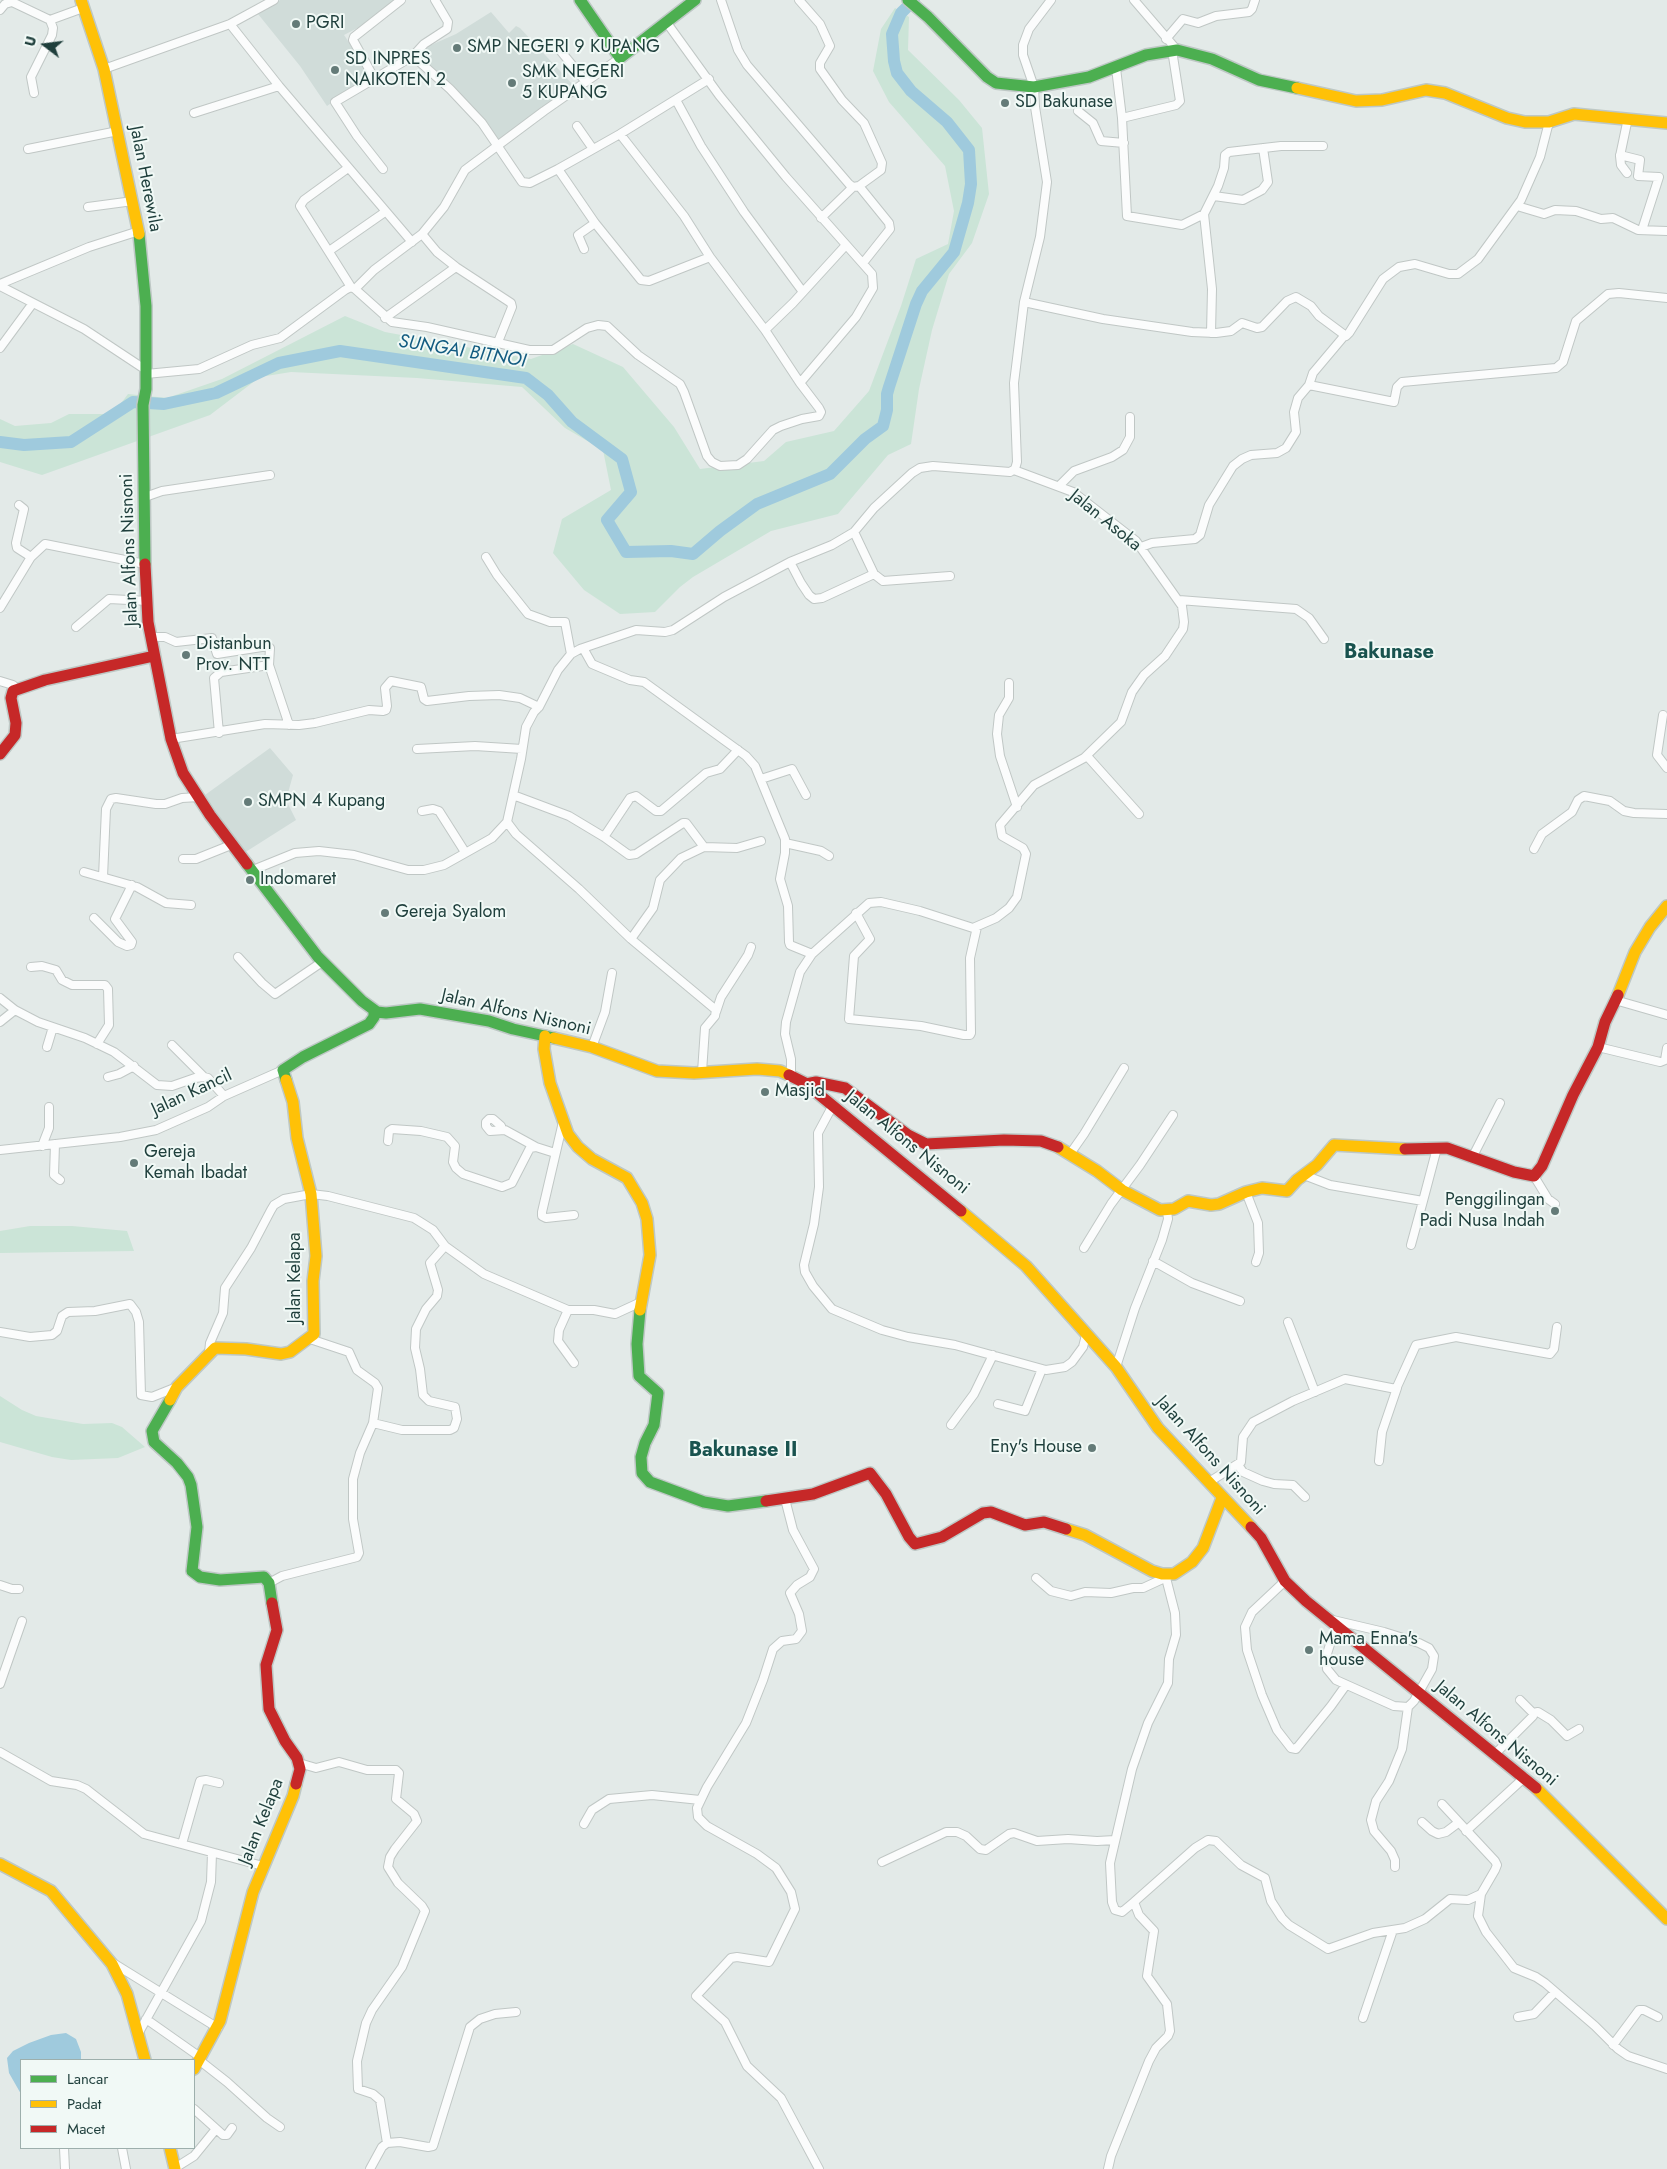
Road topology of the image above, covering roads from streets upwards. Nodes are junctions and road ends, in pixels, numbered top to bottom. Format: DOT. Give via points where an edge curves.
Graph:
graph roads {
  1 [pos="274,0"];
  2 [pos="401,0"];
  3 [pos="435,0"];
  4 [pos="580,0"];
  5 [pos="695,0"];
  6 [pos="721,0"];
  7 [pos="799,0"];
  8 [pos="1050,0"];
  9 [pos="1134,0"];
  10 [pos="1255,0"];
  11 [pos="914,1"];
  12 [pos="82,4"];
  13 [pos="0,10"];
  14 [pos="50,20"];
  15 [pos="667,23"];
  16 [pos="230,24"];
  17 [pos="1166,39"];
  18 [pos="559,49"];
  19 [pos="1175,50"];
  20 [pos="412,56"];
  21 [pos="620,58"];
  22 [pos="1116,68"];
  23 [pos="104,69"];
  24 [pos="374,78"];
  25 [pos="709,79"];
  26 [pos="586,82"];
  27 [pos="279,86"];
  28 [pos="1034,86"];
  29 [pos="34,93"];
  30 [pos="676,100"];
  31 [pos="1078,111"];
  32 [pos="194,112"];
  33 [pos="1122,118"];
  34 [pos="1628,118"];
  35 [pos="1549,122"];
  36 [pos="1667,123"];
  37 [pos="577,126"];
  38 [pos="118,131"];
  39 [pos="620,134"];
  40 [pos="1124,143"];
  41 [pos="498,146"];
  42 [pos="1323,146"];
  43 [pos="1263,148"];
  44 [pos="28,149"];
  45 [pos="593,149"];
  46 [pos="1620,154"];
  47 [pos="348,168"];
  48 [pos="383,169"];
  49 [pos="558,169"];
  50 [pos="1627,173"];
  51 [pos="856,186"];
  52 [pos="1214,196"];
  53 [pos="133,201"];
  54 [pos="1517,206"];
  55 [pos="88,207"];
  56 [pos="384,212"];
  57 [pos="1204,214"];
  58 [pos="821,218"];
  59 [pos="595,223"];
  60 [pos="1642,230"];
  61 [pos="139,231"];
  62 [pos="1667,231"];
  63 [pos="422,234"];
  64 [pos="412,242"];
  65 [pos="846,245"];
  66 [pos="584,249"];
  67 [pos="329,251"];
  68 [pos="710,257"];
  69 [pos="863,262"];
  70 [pos="456,267"];
  71 [pos="0,285"];
  72 [pos="353,288"];
  73 [pos="803,292"];
  74 [pos="1667,298"];
  75 [pos="1024,302"];
  76 [pos="33,303"];
  77 [pos="385,318"];
  78 [pos="766,330"];
  79 [pos="1211,333"];
  80 [pos="1345,335"];
  81 [pos="498,342"];
  82 [pos="0,348"];
  83 [pos="146,372"];
  84 [pos="800,383"];
  85 [pos="1308,385"];
  86 [pos="146,389"];
  87 [pos="1130,417"];
  88 [pos="1014,470"];
  89 [pos="270,475"];
  90 [pos="1059,486"];
  91 [pos="145,498"];
  92 [pos="19,505"];
  93 [pos="854,532"];
  94 [pos="1141,547"];
  95 [pos="32,557"];
  96 [pos="486,557"];
  97 [pos="790,562"];
  98 [pos="145,564"];
  99 [pos="874,574"];
  100 [pos="950,576"];
  101 [pos="1179,600"];
  102 [pos="148,601"];
  103 [pos="0,608"];
  104 [pos="76,627"];
  105 [pos="151,637"];
  106 [pos="1324,639"];
  107 [pos="583,648"];
  108 [pos="571,654"];
  109 [pos="154,656"];
  110 [pos="269,664"];
  111 [pos="0,681"];
  112 [pos="1009,683"];
  113 [pos="16,688"];
  114 [pos="540,707"];
  115 [pos="1663,715"];
  116 [pos="289,725"];
  117 [pos="219,732"];
  118 [pos="171,739"];
  119 [pos="417,749"];
  120 [pos="522,749"];
  121 [pos="738,750"];
  122 [pos="0,754"];
  123 [pos="1087,756"];
  124 [pos="1667,768"];
  125 [pos="760,779"];
  126 [pos="513,795"];
  127 [pos="806,795"];
  128 [pos="199,797"];
  129 [pos="1017,807"];
  130 [pos="422,811"];
  131 [pos="1139,814"];
  132 [pos="1667,814"];
  133 [pos="507,822"];
  134 [pos="604,837"];
  135 [pos="761,841"];
  136 [pos="785,843"];
  137 [pos="231,845"];
  138 [pos="704,847"];
  139 [pos="1534,849"];
  140 [pos="465,852"];
  141 [pos="829,856"];
  142 [pos="183,859"];
  143 [pos="253,870"];
  144 [pos="84,872"];
  145 [pos="103,878"];
  146 [pos="132,885"];
  147 [pos="191,905"];
  148 [pos="1667,907"];
  149 [pos="856,913"];
  150 [pos="94,918"];
  151 [pos="977,927"];
  152 [pos="631,939"];
  153 [pos="750,947"];
  154 [pos="812,954"];
  155 [pos="238,957"];
  156 [pos="322,962"];
  157 [pos="31,967"];
  158 [pos="612,973"];
  159 [pos="0,998"];
  160 [pos="1615,1000"];
  161 [pos="15,1010"];
  162 [pos="374,1011"];
  163 [pos="716,1012"];
  164 [pos="1667,1015"];
  165 [pos="0,1022"];
  166 [pos="53,1027"];
  167 [pos="545,1036"];
  168 [pos="97,1044"];
  169 [pos="172,1046"];
  170 [pos="47,1047"];
  171 [pos="592,1047"];
  172 [pos="1598,1047"];
  173 [pos="1667,1048"];
  174 [pos="134,1066"];
  175 [pos="1124,1068"];
  176 [pos="283,1070"];
  177 [pos="702,1072"];
  178 [pos="791,1075"];
  179 [pos="108,1077"];
  180 [pos="204,1077"];
  181 [pos="806,1084"];
  182 [pos="224,1096"];
  183 [pos="1500,1103"];
  184 [pos="833,1105"];
  185 [pos="49,1107"];
  186 [pos="1174,1115"];
  187 [pos="563,1122"];
  188 [pos="502,1130"];
  189 [pos="388,1141"];
  190 [pos="55,1144"];
  191 [pos="42,1146"];
  192 [pos="536,1147"];
  193 [pos="1437,1148"];
  194 [pos="0,1150"];
  195 [pos="555,1153"];
  196 [pos="1070,1154"];
  197 [pos="1473,1156"];
  198 [pos="1304,1175"];
  199 [pos="1534,1176"];
  200 [pos="60,1180"];
  201 [pos="1122,1190"];
  202 [pos="1246,1192"];
  203 [pos="311,1194"];
  204 [pos="1423,1201"];
  205 [pos="1555,1204"];
  206 [pos="1167,1211"];
  207 [pos="574,1215"];
  208 [pos="1411,1245"];
  209 [pos="445,1246"];
  210 [pos="1084,1248"];
  211 [pos="1153,1261"];
  212 [pos="1256,1262"];
  213 [pos="1240,1300"];
  214 [pos="641,1302"];
  215 [pos="568,1310"];
  216 [pos="1288,1322"];
  217 [pos="1557,1328"];
  218 [pos="0,1332"];
  219 [pos="1086,1335"];
  220 [pos="310,1339"];
  221 [pos="209,1353"];
  222 [pos="993,1355"];
  223 [pos="574,1363"];
  224 [pos="1116,1367"];
  225 [pos="1042,1369"];
  226 [pos="177,1387"];
  227 [pos="1398,1388"];
  228 [pos="1315,1392"];
  229 [pos="998,1404"];
  230 [pos="373,1423"];
  231 [pos="951,1425"];
  232 [pos="1378,1461"];
  233 [pos="1238,1465"];
  234 [pos="1209,1482"];
  235 [pos="1305,1497"];
  236 [pos="1222,1498"];
  237 [pos="784,1500"];
  238 [pos="1170,1576"];
  239 [pos="1036,1578"];
  240 [pos="1285,1581"];
  241 [pos="269,1584"];
  242 [pos="0,1585"];
  243 [pos="19,1589"];
  244 [pos="1326,1618"];
  245 [pos="22,1621"];
  246 [pos="1338,1628"];
  247 [pos="0,1684"];
  248 [pos="1346,1684"];
  249 [pos="1419,1693"];
  250 [pos="1520,1700"];
  251 [pos="1408,1707"];
  252 [pos="1533,1713"];
  253 [pos="1579,1730"];
  254 [pos="0,1752"];
  255 [pos="1496,1753"];
  256 [pos="299,1763"];
  257 [pos="1525,1777"];
  258 [pos="219,1783"];
  259 [pos="700,1800"];
  260 [pos="1442,1804"];
  261 [pos="1422,1822"];
  262 [pos="1458,1823"];
  263 [pos="584,1824"];
  264 [pos="1466,1831"];
  265 [pos="1116,1840"];
  266 [pos="182,1844"];
  267 [pos="212,1853"];
  268 [pos="882,1862"];
  269 [pos="0,1864"];
  270 [pos="263,1866"];
  271 [pos="1395,1867"];
  272 [pos="1481,1894"];
  273 [pos="1134,1902"];
  274 [pos="1667,1919"];
  275 [pos="1393,1930"];
  276 [pos="111,1962"];
  277 [pos="160,1991"];
  278 [pos="1555,1992"];
  279 [pos="516,2012"];
  280 [pos="1518,2017"];
  281 [pos="1658,2017"];
  282 [pos="1363,2018"];
  283 [pos="146,2019"];
  284 [pos="218,2028"];
  285 [pos="138,2034"];
  286 [pos="1613,2045"];
  287 [pos="145,2059"];
  288 [pos="194,2059"];
  289 [pos="198,2062"];
  290 [pos="1667,2069"];
  291 [pos="195,2110"];
  292 [pos="280,2127"];
  293 [pos="232,2128"];
  294 [pos="216,2129"];
  295 [pos="386,2144"];
  296 [pos="64,2149"];
  297 [pos="122,2149"];
  298 [pos="170,2149"];
  299 [pos="175,2168"];
  300 [pos="65,2169"];
  301 [pos="126,2169"];
  302 [pos="370,2169"];
  303 [pos="819,2169"];
  304 [pos="1108,2169"];
  1 -- 16 [label="street"];
  2 -- 24 [label="street" via="354,37"];
  3 -- 20 [label="street" via="448,22 447,28"];
  4 -- 21 [label="street"];
  5 -- 15 [label="street"];
  6 -- 51 [label="street" via="738,50 747,65"];
  7 -- 51 [label="street" via="820,24 830,46 820,69 842,100 864,123 882,163 881,170"];
  8 -- 28 [label="street" via="1029,29 1023,45 1023,55"];
  9 -- 17 [label="street"];
  10 -- 17 [label="street" via="1249,12 1216,16 1198,23 1183,19"];
  11 -- 28 [label="street" via="993,81"];
  12 -- 14 [label="street"];
  12 -- 23 [label="street, Jalan Herewila"];
  13 -- 14 [label="street" via="12,2"];
  14 -- 29 [label="street" via="52,34 31,77"];
  15 -- 21 [label="street"];
  15 -- 25 [label="street"];
  16 -- 23 [label="street"];
  16 -- 27 [label="street"];
  17 -- 19 [label="street"];
  18 -- 26 [label="street"];
  19 -- 22 [label="street" via="1146,55"];
  19 -- 33 [label="street" via="1180,101 1176,105"];
  19 -- 35 [label="street" via="1212,59 1259,80 1327,95 1366,102 1426,90 1436,91 1507,118"];
  20 -- 24 [label="street"];
  20 -- 41 [label="street" via="466,105"];
  21 -- 26 [label="street"];
  22 -- 28 [label="street" via="1089,77"];
  22 -- 33 [label="street"];
  23 -- 38 [label="street, Jalan Herewila"];
  24 -- 48 [label="street" via="335,102"];
  25 -- 30 [label="street"];
  25 -- 58 [label="street" via="733,113"];
  26 -- 41 [label="street"];
  27 -- 32 [label="street"];
  27 -- 47 [label="street"];
  28 -- 75 [label="street" via="1046,197 1036,257"];
  30 -- 39 [label="street"];
  30 -- 73 [label="street" via="701,146 744,212"];
  31 -- 40 [label="street" via="1092,123 1101,141"];
  33 -- 40 [label="street"];
  34 -- 35 [label="street" via="1574,114"];
  34 -- 36 [label="street"];
  34 -- 46 [label="street"];
  35 -- 54 [label="street" via="1540,157"];
  37 -- 45 [label="street"];
  38 -- 44 [label="street"];
  38 -- 53 [label="street, Jalan Herewila"];
  39 -- 45 [label="street"];
  39 -- 68 [label="street" via="684,216"];
  40 -- 57 [label="street" via="1127,217 1182,225"];
  41 -- 49 [label="street" via="522,182 530,183"];
  41 -- 63 [label="street" via="463,172 450,198"];
  42 -- 43 [label="street"];
  43 -- 52 [label="street" via="1227,153"];
  43 -- 52 [label="street" via="1268,182 1262,190 1243,200"];
  45 -- 49 [label="street"];
  46 -- 50 [label="street" via="1621,165"];
  46 -- 60 [label="street" via="1640,160 1638,176 1659,177"];
  47 -- 56 [label="street"];
  47 -- 67 [label="street" via="300,206"];
  49 -- 59 [label="street"];
  51 -- 58 [label="street"];
  51 -- 69 [label="street" via="890,228"];
  52 -- 57 [label="street"];
  53 -- 55 [label="street"];
  53 -- 61 [label="street, Jalan Herewila"];
  54 -- 60 [label="street" via="1544,214 1564,210 1601,219 1613,218"];
  54 -- 80 [label="street" via="1478,259 1460,274 1411,264 1389,273"];
  56 -- 64 [label="street"];
  56 -- 67 [label="street"];
  57 -- 79 [label="street" via="1212,289"];
  58 -- 65 [label="street"];
  59 -- 66 [label="street" via="578,235"];
  59 -- 68 [label="street" via="645,281"];
  60 -- 62 [label="street"];
  61 -- 71 [label="street" via="80,250"];
  61 -- 83 [label="street, Jalan Herewila" via="146,306"];
  63 -- 64 [label="street"];
  63 -- 70 [label="street"];
  64 -- 72 [label="street"];
  65 -- 69 [label="street"];
  65 -- 73 [label="street"];
  67 -- 72 [label="street"];
  68 -- 78 [label="street"];
  69 -- 84 [label="street" via="874,279 870,296 843,334"];
  70 -- 77 [label="street"];
  70 -- 81 [label="street" via="511,303"];
  71 -- 76 [label="street"];
  72 -- 77 [label="street"];
  72 -- 83 [label="street" via="280,338 252,345 199,369"];
  73 -- 78 [label="street"];
  74 -- 85 [label="street" via="1608,294 1576,321 1563,362 1556,368 1402,382 1394,402"];
  75 -- 79 [label="street" via="1103,319"];
  75 -- 88 [label="street" via="1014,383 1017,462"];
  76 -- 82 [label="street"];
  76 -- 83 [label="street" via="84,329"];
  77 -- 81 [label="street"];
  78 -- 84 [label="street"];
  79 -- 80 [label="street" via="1231,331 1242,322 1262,328 1287,301 1296,297"];
  80 -- 85 [label="street" via="1313,373"];
  81 -- 84 [label="street" via="529,350 550,351 587,328 607,326 638,355 680,384 707,456 720,466 738,465 747,459 773,430 820,415 819,408"];
  83 -- 86 [label="street, Jalan Herewila"];
  85 -- 94 [label="street" via="1296,405 1293,439 1277,453 1251,455 1233,466 1210,505 1200,535 1195,539"];
  86 -- 91 [label="street, Jalan Alfons Nisnoni" via="143,404"];
  87 -- 90 [label="street" via="1130,437 1123,450 1074,472"];
  88 -- 90 [label="street, Jalan Asoka"];
  88 -- 93 [label="street" via="920,468 874,508"];
  89 -- 91 [label="street" via="162,491"];
  90 -- 94 [label="street, Jalan Asoka" via="1073,492 1104,515"];
  91 -- 98 [label="street, Jalan Alfons Nisnoni"];
  92 -- 95 [label="street" via="24,509 17,546"];
  93 -- 97 [label="street" via="832,546"];
  93 -- 99 [label="street"];
  94 -- 101 [label="street, Jalan Asoka"];
  95 -- 98 [label="street" via="48,543"];
  95 -- 103 [label="street"];
  96 -- 108 [label="street" via="528,614 550,622 565,622"];
  97 -- 99 [label="street" via="814,599"];
  97 -- 107 [label="street" via="724,597 673,630 636,630"];
  98 -- 102 [label="street, Jalan Alfons Nisnoni"];
  99 -- 100 [label="street" via="886,581"];
  101 -- 106 [label="street" via="1299,609"];
  101 -- 123 [label="street, Jalan Asoka" via="1184,612 1180,635 1165,656 1139,682 1128,699 1120,723"];
  102 -- 104 [label="street" via="109,599"];
  102 -- 105 [label="street, Jalan Alfons Nisnoni"];
  105 -- 109 [label="street, Jalan Alfons Nisnoni"];
  105 -- 110 [label="street" via="165,637 176,642 212,638 217,654 268,646"];
  107 -- 108 [label="street"];
  107 -- 121 [label="street" via="592,664 630,680 644,682"];
  108 -- 114 [label="street" via="558,670"];
  109 -- 113 [label="street"];
  109 -- 118 [label="street, Jalan Alfons Nisnoni"];
  110 -- 116 [label="street"];
  110 -- 117 [label="street" via="221,672 214,678"];
  111 -- 113 [label="street"];
  112 -- 129 [label="street" via="1009,698 999,715 997,734 1000,756"];
  113 -- 122 [label="street" via="11,695 16,723 14,735"];
  114 -- 116 [label="street" via="509,696 427,701 421,687 391,682 385,688 386,710 369,710 315,723"];
  114 -- 120 [label="street" via="526,727"];
  115 -- 124 [label="street" via="1657,755"];
  116 -- 117 [label="street" via="265,724"];
  117 -- 118 [label="street"];
  118 -- 128 [label="street, Jalan Alfons Nisnoni" via="183,773"];
  119 -- 120 [label="street" via="475,746"];
  120 -- 126 [label="street"];
  121 -- 125 [label="street" via="755,766"];
  121 -- 134 [label="street" via="720,769 706,773 661,811 633,796"];
  123 -- 129 [label="street" via="1034,785"];
  123 -- 131 [label="street"];
  125 -- 127 [label="street" via="792,768"];
  125 -- 136 [label="street"];
  126 -- 133 [label="street"];
  126 -- 134 [label="street" via="569,816"];
  128 -- 137 [label="street, Jalan Alfons Nisnoni"];
  128 -- 145 [label="street" via="164,804 111,799 106,808"];
  129 -- 151 [label="street" via="1000,828 1002,836 1023,848 1026,854 1016,897 1000,916"];
  130 -- 140 [label="street" via="433,809 439,812"];
  132 -- 139 [label="street" via="1634,814 1610,801 1584,796 1572,812 1542,834"];
  133 -- 140 [label="street" via="492,838"];
  133 -- 152 [label="street" via="516,834 579,888"];
  134 -- 138 [label="street" via="630,856 685,822"];
  135 -- 138 [label="street" via="737,848"];
  136 -- 141 [label="street" via="821,851"];
  136 -- 154 [label="street" via="780,880 788,906 789,942"];
  137 -- 142 [label="street" via="196,859"];
  137 -- 143 [label="street, Jalan Alfons Nisnoni"];
  138 -- 152 [label="street" via="687,854 662,876 653,908"];
  140 -- 143 [label="street" via="444,865 424,870 401,869 354,855 319,851 295,853"];
  143 -- 156 [label="street, Jalan Alfons Nisnoni"];
  144 -- 145 [label="street"];
  145 -- 146 [label="street"];
  146 -- 147 [label="street" via="166,903"];
  146 -- 150 [label="street" via="116,919 131,944 127,946 118,942"];
  148 -- 160 [label="street" via="1635,952"];
  149 -- 151 [label="street" via="869,903 881,902 920,910 968,928"];
  149 -- 151 [label="street" via="870,939 854,956 849,1019 921,1026 964,1035 971,1033 970,958"];
  149 -- 154 [label="street"];
  152 -- 163 [label="street"];
  153 -- 163 [label="street"];
  154 -- 178 [label="street" via="800,972 786,1022"];
  155 -- 156 [label="street" via="275,994"];
  156 -- 162 [label="street, Jalan Alfons Nisnoni"];
  157 -- 168 [label="street" via="56,970 62,980 72,986 105,985 108,989 109,1025"];
  158 -- 171 [label="street" via="605,1012"];
  159 -- 161 [label="street"];
  160 -- 164 [label="street"];
  160 -- 172 [label="street"];
  161 -- 165 [label="street"];
  161 -- 166 [label="street"];
  162 -- 167 [label="street, Jalan Alfons Nisnoni" via="386,1013 420,1009 489,1021"];
  162 -- 176 [label="street, Jalan Kancil" via="369,1024"];
  163 -- 177 [label="street" via="706,1028"];
  166 -- 168 [label="street"];
  166 -- 170 [label="street"];
  167 -- 171 [label="street, Jalan Alfons Nisnoni"];
  167 -- 187 [label="street" via="547,1068"];
  168 -- 174 [label="street"];
  169 -- 180 [label="street"];
  171 -- 177 [label="street, Jalan Alfons Nisnoni" via="656,1072"];
  172 -- 173 [label="street" via="1660,1062 1665,1060"];
  172 -- 199 [label="street" via="1542,1166"];
  174 -- 179 [label="street"];
  174 -- 180 [label="street" via="157,1085"];
  175 -- 196 [label="street"];
  176 -- 182 [label="street, Jalan Kancil"];
  176 -- 203 [label="street, Jalan Kelapa" via="293,1102 297,1138"];
  177 -- 178 [label="street, Jalan Alfons Nisnoni" via="751,1069"];
  178 -- 181 [label="street, Jalan Alfons Nisnoni"];
  180 -- 182 [label="street"];
  181 -- 184 [label="street, Jalan Alfons Nisnoni"];
  181 -- 196 [label="street" via="816,1082 845,1088 926,1144 1034,1141 1053,1144"];
  182 -- 190 [label="street, Jalan Kancil" via="156,1130"];
  183 -- 197 [label="street"];
  184 -- 219 [label="street, Jalan Alfons Nisnoni" via="1019,1259"];
  184 -- 222 [label="street" via="818,1133 819,1187 804,1265 813,1286 834,1310 870,1326"];
  185 -- 191 [label="street" via="48,1128"];
  186 -- 201 [label="street"];
  187 -- 195 [label="street"];
  187 -- 214 [label="street" via="584,1153 627,1178 642,1203 650,1235 650,1255"];
  188 -- 192 [label="street"];
  189 -- 192 [label="street" via="392,1129 447,1137 454,1143 453,1162 459,1171 505,1187 512,1183 529,1149"];
  190 -- 191 [label="street, Jalan Kancil"];
  190 -- 200 [label="street" via="54,1175"];
  191 -- 194 [label="street, Jalan Kancil"];
  192 -- 195 [label="street"];
  193 -- 197 [label="street"];
  193 -- 198 [label="street" via="1414,1150 1337,1144"];
  193 -- 204 [label="street"];
  195 -- 207 [label="street" via="542,1216"];
  196 -- 201 [label="street"];
  197 -- 199 [label="street"];
  198 -- 202 [label="street" via="1287,1192 1262,1188"];
  198 -- 204 [label="street" via="1330,1185"];
  199 -- 205 [label="street" via="1548,1199"];
  201 -- 206 [label="street" via="1154,1208"];
  201 -- 210 [label="street"];
  202 -- 206 [label="street" via="1211,1206 1185,1202"];
  202 -- 212 [label="street" via="1258,1223 1260,1253"];
  203 -- 209 [label="street" via="414,1218 438,1234"];
  203 -- 220 [label="street, Jalan Kelapa" via="316,1256 312,1288 315,1321 314,1334"];
  203 -- 221 [label="street" via="284,1200 271,1210 252,1248 225,1288 223,1313"];
  204 -- 208 [label="street"];
  206 -- 211 [label="street" via="1168,1220"];
  209 -- 215 [label="street" via="487,1276"];
  209 -- 230 [label="street" via="430,1263 438,1296 426,1309 416,1329 415,1348 423,1395 429,1401 455,1407 454,1428 402,1430"];
  211 -- 213 [label="street" via="1192,1283"];
  211 -- 224 [label="street"];
  214 -- 215 [label="street" via="615,1314 600,1310"];
  214 -- 237 [label="street" via="637,1372 658,1395 654,1425 641,1457 644,1476 656,1485 720,1505"];
  215 -- 223 [label="street" via="558,1341"];
  216 -- 228 [label="street"];
  217 -- 227 [label="street" via="1554,1349 1550,1354 1456,1338 1416,1345"];
  218 -- 226 [label="street" via="52,1336 57,1332 62,1316 68,1312 130,1304 139,1322 141,1395 152,1397"];
  219 -- 224 [label="street, Jalan Alfons Nisnoni"];
  219 -- 225 [label="street" via="1083,1347 1072,1362 1065,1367"];
  220 -- 221 [label="street, Jalan Kelapa" via="282,1354 222,1347"];
  220 -- 230 [label="street" via="345,1349 357,1370 378,1386"];
  221 -- 226 [label="street"];
  222 -- 225 [label="street"];
  222 -- 231 [label="street" via="977,1388"];
  224 -- 234 [label="street, Jalan Alfons Nisnoni" via="1158,1428"];
  225 -- 229 [label="street" via="1025,1411"];
  226 -- 241 [label="street" via="156,1422 152,1437 177,1463 191,1485 197,1527 192,1571 200,1577 220,1580 264,1577"];
  227 -- 228 [label="street" via="1345,1379"];
  227 -- 232 [label="street" via="1382,1432"];
  228 -- 233 [label="street" via="1253,1422 1243,1437"];
  230 -- 241 [label="street" via="353,1479 353,1519 358,1555 282,1576"];
  233 -- 234 [label="street"];
  233 -- 235 [label="street" via="1243,1472 1263,1481 1293,1485"];
  234 -- 236 [label="street, Jalan Alfons Nisnoni"];
  236 -- 238 [label="street" via="1203,1548 1192,1562"];
  236 -- 240 [label="street, Jalan Alfons Nisnoni" via="1260,1538"];
  237 -- 238 [label="street" via="814,1494 870,1473 915,1544 942,1537 983,1513 991,1512 1025,1525 1044,1522 1074,1531 1152,1571"];
  237 -- 259 [label="street" via="794,1530 814,1569 810,1577 790,1593 802,1631 796,1639 782,1641 773,1649 746,1723"];
  238 -- 239 [label="street" via="1143,1588 1071,1596 1051,1591"];
  238 -- 265 [label="street" via="1176,1635 1168,1683 1148,1723 1132,1769"];
  240 -- 244 [label="street, Jalan Alfons Nisnoni"];
  240 -- 248 [label="street" via="1252,1612 1246,1627 1247,1650 1262,1695 1277,1730 1292,1749 1331,1706"];
  241 -- 256 [label="street, Jalan Kelapa" via="277,1630 266,1661 270,1713"];
  242 -- 243 [label="street"];
  244 -- 246 [label="street, Jalan Alfons Nisnoni"];
  244 -- 249 [label="street" via="1384,1632 1429,1648 1434,1663"];
  245 -- 247 [label="street"];
  246 -- 248 [label="street" via="1328,1648 1326,1663 1336,1680"];
  246 -- 249 [label="street, Jalan Alfons Nisnoni"];
  248 -- 251 [label="street" via="1394,1706"];
  249 -- 251 [label="street"];
  249 -- 255 [label="street, Jalan Alfons Nisnoni"];
  250 -- 252 [label="street"];
  251 -- 271 [label="street" via="1402,1749 1389,1781 1376,1801 1371,1820 1373,1829 1391,1851"];
  252 -- 253 [label="street" via="1538,1712 1551,1720 1567,1735"];
  252 -- 255 [label="street"];
  254 -- 266 [label="street" via="51,1781 86,1789 139,1831"];
  255 -- 257 [label="street, Jalan Alfons Nisnoni"];
  256 -- 270 [label="street, Jalan Kelapa" via="293,1796"];
  256 -- 295 [label="street" via="316,1768 339,1762 367,1770 396,1770 399,1772 396,1799 418,1821 395,1849 388,1867 398,1883 425,1911 402,1967 366,2023 357,2061 358,2089 380,2100"];
  257 -- 264 [label="street"];
  257 -- 274 [label="street, Jalan Alfons Nisnoni"];
  258 -- 266 [label="street" via="200,1781"];
  259 -- 263 [label="street" via="652,1795 609,1798 592,1810"];
  259 -- 303 [label="street" via="697,1814 706,1826 763,1858 780,1872 791,1892 794,1913 770,1962 731,1958 696,1996 725,2022 747,2066 781,2098"];
  260 -- 262 [label="street"];
  261 -- 262 [label="street" via="1438,1834"];
  262 -- 264 [label="street"];
  264 -- 272 [label="street" via="1497,1865"];
  265 -- 268 [label="street" via="1068,1838 1037,1841 1014,1833 986,1850 980,1849 966,1836 946,1832"];
  265 -- 273 [label="street" via="1110,1862 1113,1907 1122,1912"];
  266 -- 267 [label="street"];
  267 -- 270 [label="street"];
  267 -- 277 [label="street" via="211,1882 203,1916"];
  269 -- 276 [label="street" via="51,1892"];
  270 -- 284 [label="street, Jalan Kelapa" via="253,1892"];
  272 -- 275 [label="street" via="1468,1900 1450,1899 1425,1918"];
  272 -- 278 [label="street" via="1478,1916 1486,1932 1516,1970 1536,1977"];
  273 -- 275 [label="street" via="1176,1864 1210,1840 1216,1841 1241,1865 1265,1878 1271,1901 1282,1918 1327,1948"];
  273 -- 304 [label="street" via="1139,1915 1154,1931 1147,1976 1167,2004 1170,2030 1149,2061"];
  275 -- 282 [label="street"];
  276 -- 277 [label="street"];
  276 -- 285 [label="street" via="126,1994"];
  277 -- 283 [label="street"];
  277 -- 284 [label="street"];
  278 -- 280 [label="street" via="1534,2014"];
  278 -- 286 [label="street"];
  279 -- 295 [label="street" via="495,2014 472,2025 433,2146"];
  281 -- 286 [label="street" via="1639,2010"];
  283 -- 285 [label="street"];
  283 -- 288 [label="street"];
  284 -- 289 [label="street, Jalan Kelapa"];
  285 -- 287 [label="street"];
  286 -- 290 [label="street" via="1628,2056"];
  289 -- 292 [label="street"];
  291 -- 294 [label="street"];
  293 -- 294 [label="street" via="226,2135"];
  294 -- 299 [label="street" via="194,2156"];
  295 -- 302 [label="street"];
  296 -- 300 [label="street"];
  297 -- 301 [label="street"];
  298 -- 299 [label="street"];
}
